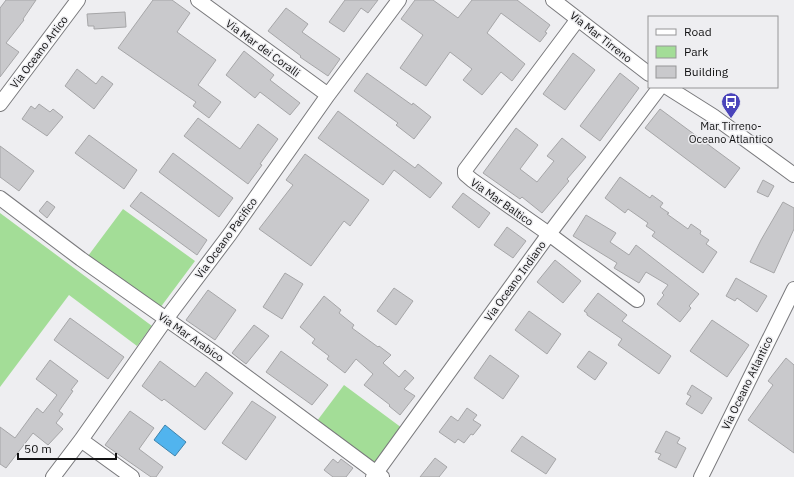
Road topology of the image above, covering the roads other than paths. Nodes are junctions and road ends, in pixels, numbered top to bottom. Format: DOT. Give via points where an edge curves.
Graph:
graph roads {
  1 [pos="78,0"];
  2 [pos="198,0"];
  3 [pos="399,0"];
  4 [pos="552,0"];
  5 [pos="578,19"];
  6 [pos="648,73"];
  7 [pos="659,88"];
  8 [pos="669,88"];
  9 [pos="328,95"];
  10 [pos="0,104"];
  11 [pos="794,175"];
  12 [pos="0,198"];
  13 [pos="549,234"];
  14 [pos="794,289"];
  15 [pos="637,300"];
  16 [pos="166,319"];
  17 [pos="81,440"];
  18 [pos="377,476"];
  19 [pos="53,477"];
  20 [pos="132,477"];
  21 [pos="701,477"];
  1 -- 10 [label="street, Via Oceano Artico"];
  2 -- 9 [label="street, Via Mar dei Coralli"];
  3 -- 9 [label="street, Via Oceano Pacifico"];
  4 -- 5 [label="street, Via Mar Tirreno"];
  5 -- 6 [label="street, Via Mar Tirreno"];
  5 -- 13 [label="street, Via Mar Baltico" via="465,170 465,174 472,180"];
  7 -- 13 [label="street, Via Oceano Indiano"];
  8 -- 11 [label="street" via="713,116"];
  9 -- 16 [label="street, Via Oceano Pacifico" via="230,234"];
  12 -- 16 [label="street, Via Mar Arabico"];
  13 -- 15 [label="street, Via Mar Baltico"];
  13 -- 18 [label="street, Via Oceano Indiano"];
  14 -- 21 [label="street, Via Oceano Atlantico"];
  16 -- 17 [label="street, Via Oceano Pacifico"];
  16 -- 18 [label="street, Via Mar Arabico"];
  17 -- 19 [label="street, Via Oceano Pacifico"];
  17 -- 20 [label="street"];
}
